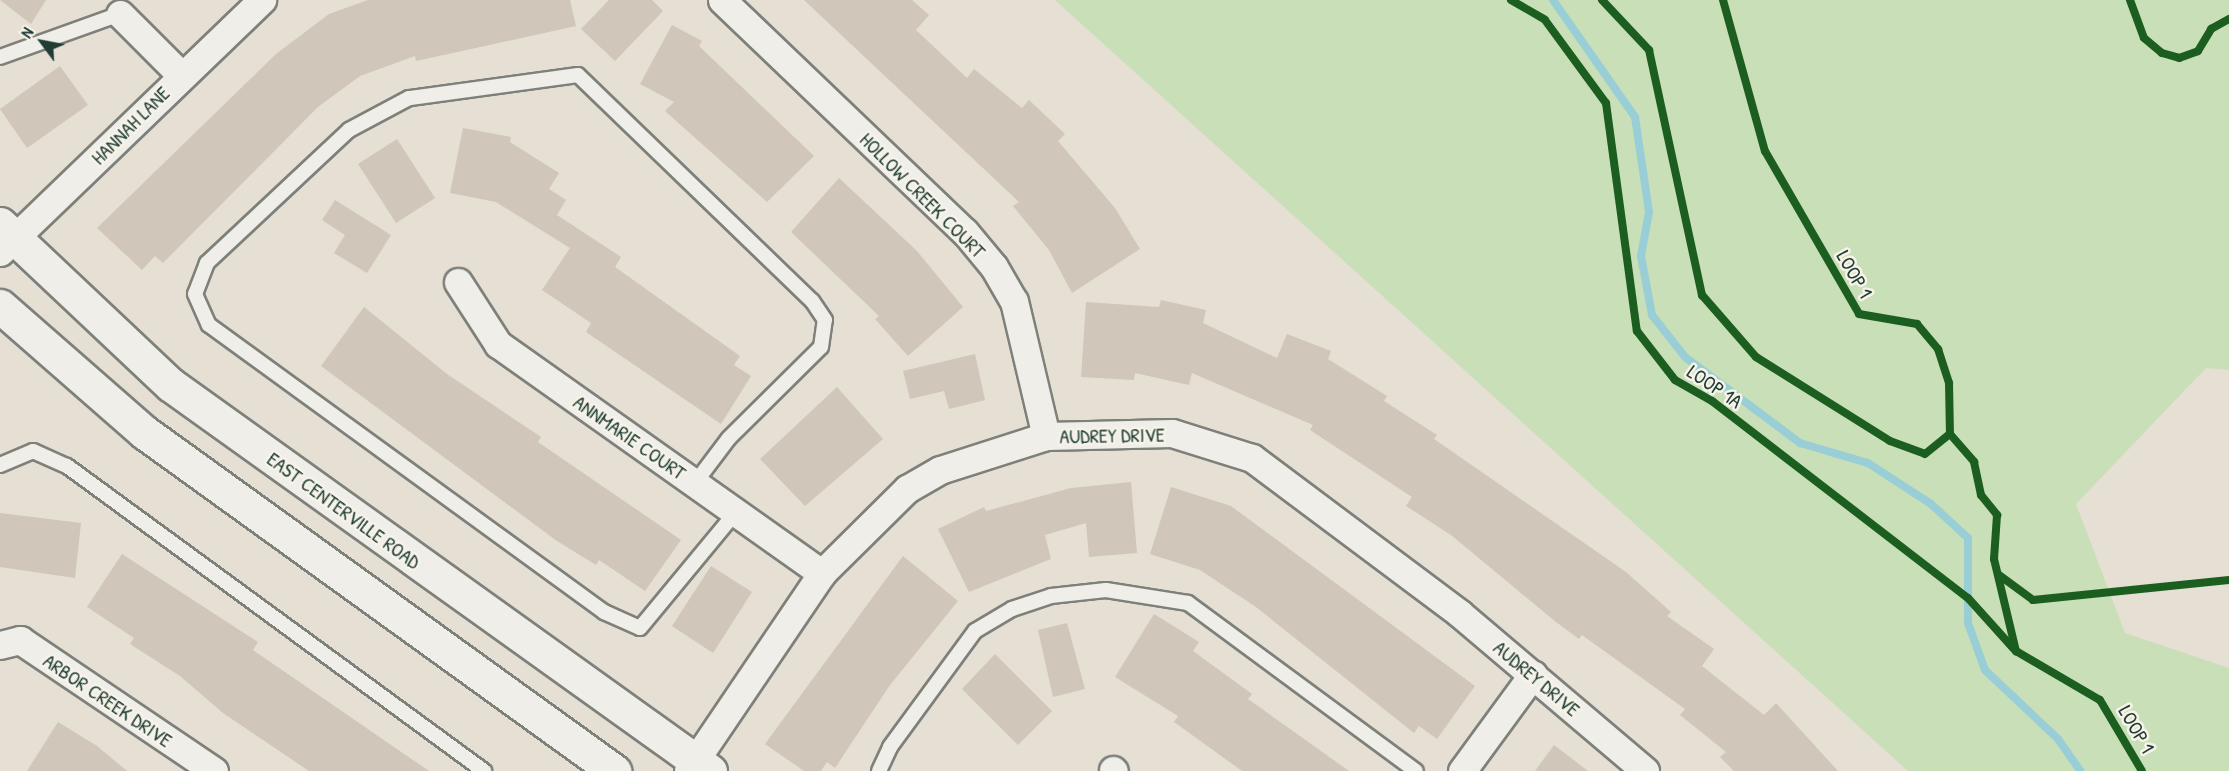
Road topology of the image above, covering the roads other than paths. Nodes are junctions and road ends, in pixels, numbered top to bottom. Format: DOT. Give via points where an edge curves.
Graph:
graph roads {
  1 [pos="262,0"];
  2 [pos="722,0"];
  3 [pos="120,14"];
  4 [pos="0,57"];
  5 [pos="180,74"];
  6 [pos="5,238"];
  7 [pos="458,282"];
  8 [pos="0,306"];
  9 [pos="1046,436"];
  10 [pos="0,465"];
  11 [pos="695,483"];
  12 [pos="736,512"];
  13 [pos="822,573"];
  14 [pos="0,645"];
  15 [pos="1533,674"];
  16 [pos="698,767"];
  17 [pos="214,771"];
  18 [pos="484,771"];
  19 [pos="615,771"];
  20 [pos="879,771"];
  21 [pos="1416,771"];
  22 [pos="1462,771"];
  23 [pos="1646,771"];
  1 -- 5 [label="street, HANNAH LANE"];
  2 -- 9 [label="street, HOLLOW CREEK COURT" via="940,208 993,267 1014,301"];
  3 -- 4 [label="lane"];
  3 -- 5 [label="street"];
  5 -- 6 [label="street, HANNAH LANE"];
  6 -- 16 [label="main road, EAST CENTERVILLE ROAD" via="171,385"];
  7 -- 11 [label="street, ANNMARIE COURT" via="498,344"];
  8 -- 19 [label="main road" via="154,439"];
  9 -- 13 [label="street, AUDREY DRIVE" via="940,471 907,489"];
  9 -- 15 [label="street, AUDREY DRIVE" via="1172,433 1252,458"];
  10 -- 18 [label="lane" via="33,451 67,466"];
  11 -- 12 [label="street, ANNMARIE COURT"];
  11 -- 12 [label="lane" via="729,438 821,347 825,320 812,300 578,75 409,98 349,130 207,263 195,294 209,325 604,612 640,628"];
  12 -- 13 [label="street, ANNMARIE COURT"];
  13 -- 16 [label="street, AUDREY DRIVE"];
  14 -- 17 [label="street, ARBOR CREEK DRIVE" via="20,640"];
  15 -- 22 [label="street"];
  15 -- 23 [label="street, AUDREY DRIVE"];
  20 -- 21 [label="lane" via="890,747 975,631 1012,609 1051,596 1106,590 1148,592 1188,603"];
}
